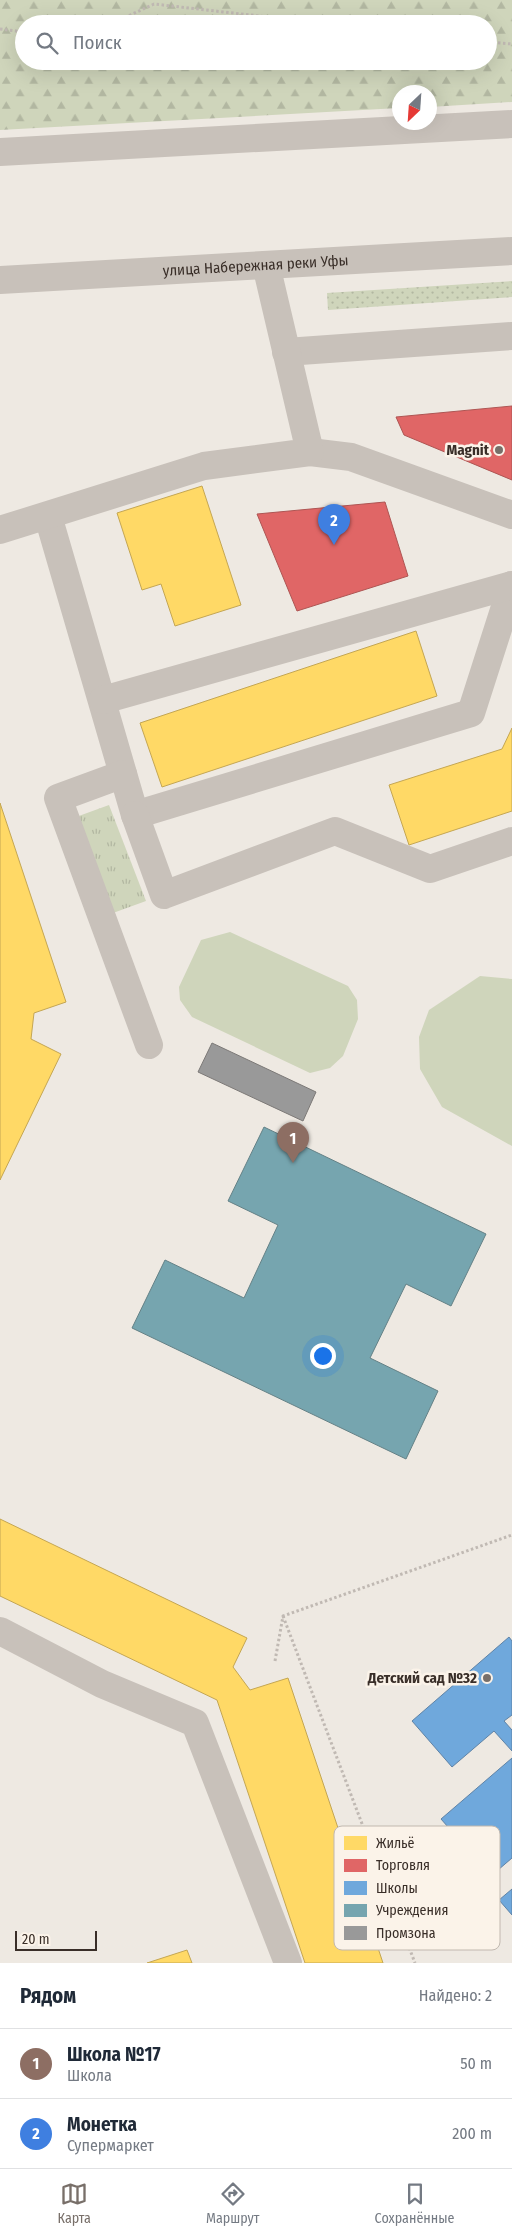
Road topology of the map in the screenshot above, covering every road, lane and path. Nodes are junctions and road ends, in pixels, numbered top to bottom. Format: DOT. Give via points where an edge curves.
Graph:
graph roads {
  1 [pos="130,15"];
  2 [pos="250,15"];
  3 [pos="0,29"];
  4 [pos="15,31"];
  5 [pos="497,43"];
  6 [pos="512,44"];
  7 [pos="512,124"];
  8 [pos="0,152"];
  9 [pos="512,251"];
  10 [pos="266,265"];
  11 [pos="0,280"];
  12 [pos="512,336"];
  13 [pos="286,352"];
  14 [pos="310,452"];
  15 [pos="512,515"];
  16 [pos="48,516"];
  17 [pos="0,530"];
  18 [pos="512,585"];
  19 [pos="103,700"];
  20 [pos="124,774"];
  21 [pos="135,815"];
  22 [pos="512,841"];
  23 [pos="149,1045"];
  24 [pos="512,1535"];
  25 [pos="283,1616"];
  26 [pos="0,1631"];
  27 [pos="275,1662"];
  28 [pos="363,1826"];
  29 [pos="410,1950"];
  30 [pos="288,1963"];
  31 [pos="415,1963"];
  1 -- 2 [label="path" via="154,4"];
  3 -- 4 [label="path"];
  5 -- 6 [label="path"];
  7 -- 8 [label="street"];
  9 -- 10 [label="street, улица Набережная реки Уфы"];
  10 -- 11 [label="street, улица Набережная реки Уфы"];
  10 -- 13 [label="street"];
  12 -- 13 [label="street"];
  13 -- 14 [label="street"];
  14 -- 15 [label="street" via="351,457"];
  14 -- 16 [label="street" via="204,466"];
  16 -- 17 [label="street"];
  16 -- 19 [label="street"];
  18 -- 19 [label="street"];
  18 -- 21 [label="street" via="471,713"];
  19 -- 20 [label="street"];
  20 -- 21 [label="street"];
  20 -- 23 [label="street" via="58,798"];
  21 -- 22 [label="street" via="164,895 335,831 430,869"];
  24 -- 25 [label="path"];
  25 -- 27 [label="path"];
  25 -- 28 [label="path"];
  26 -- 30 [label="street" via="102,1684 195,1723"];
  29 -- 31 [label="path"];
}
